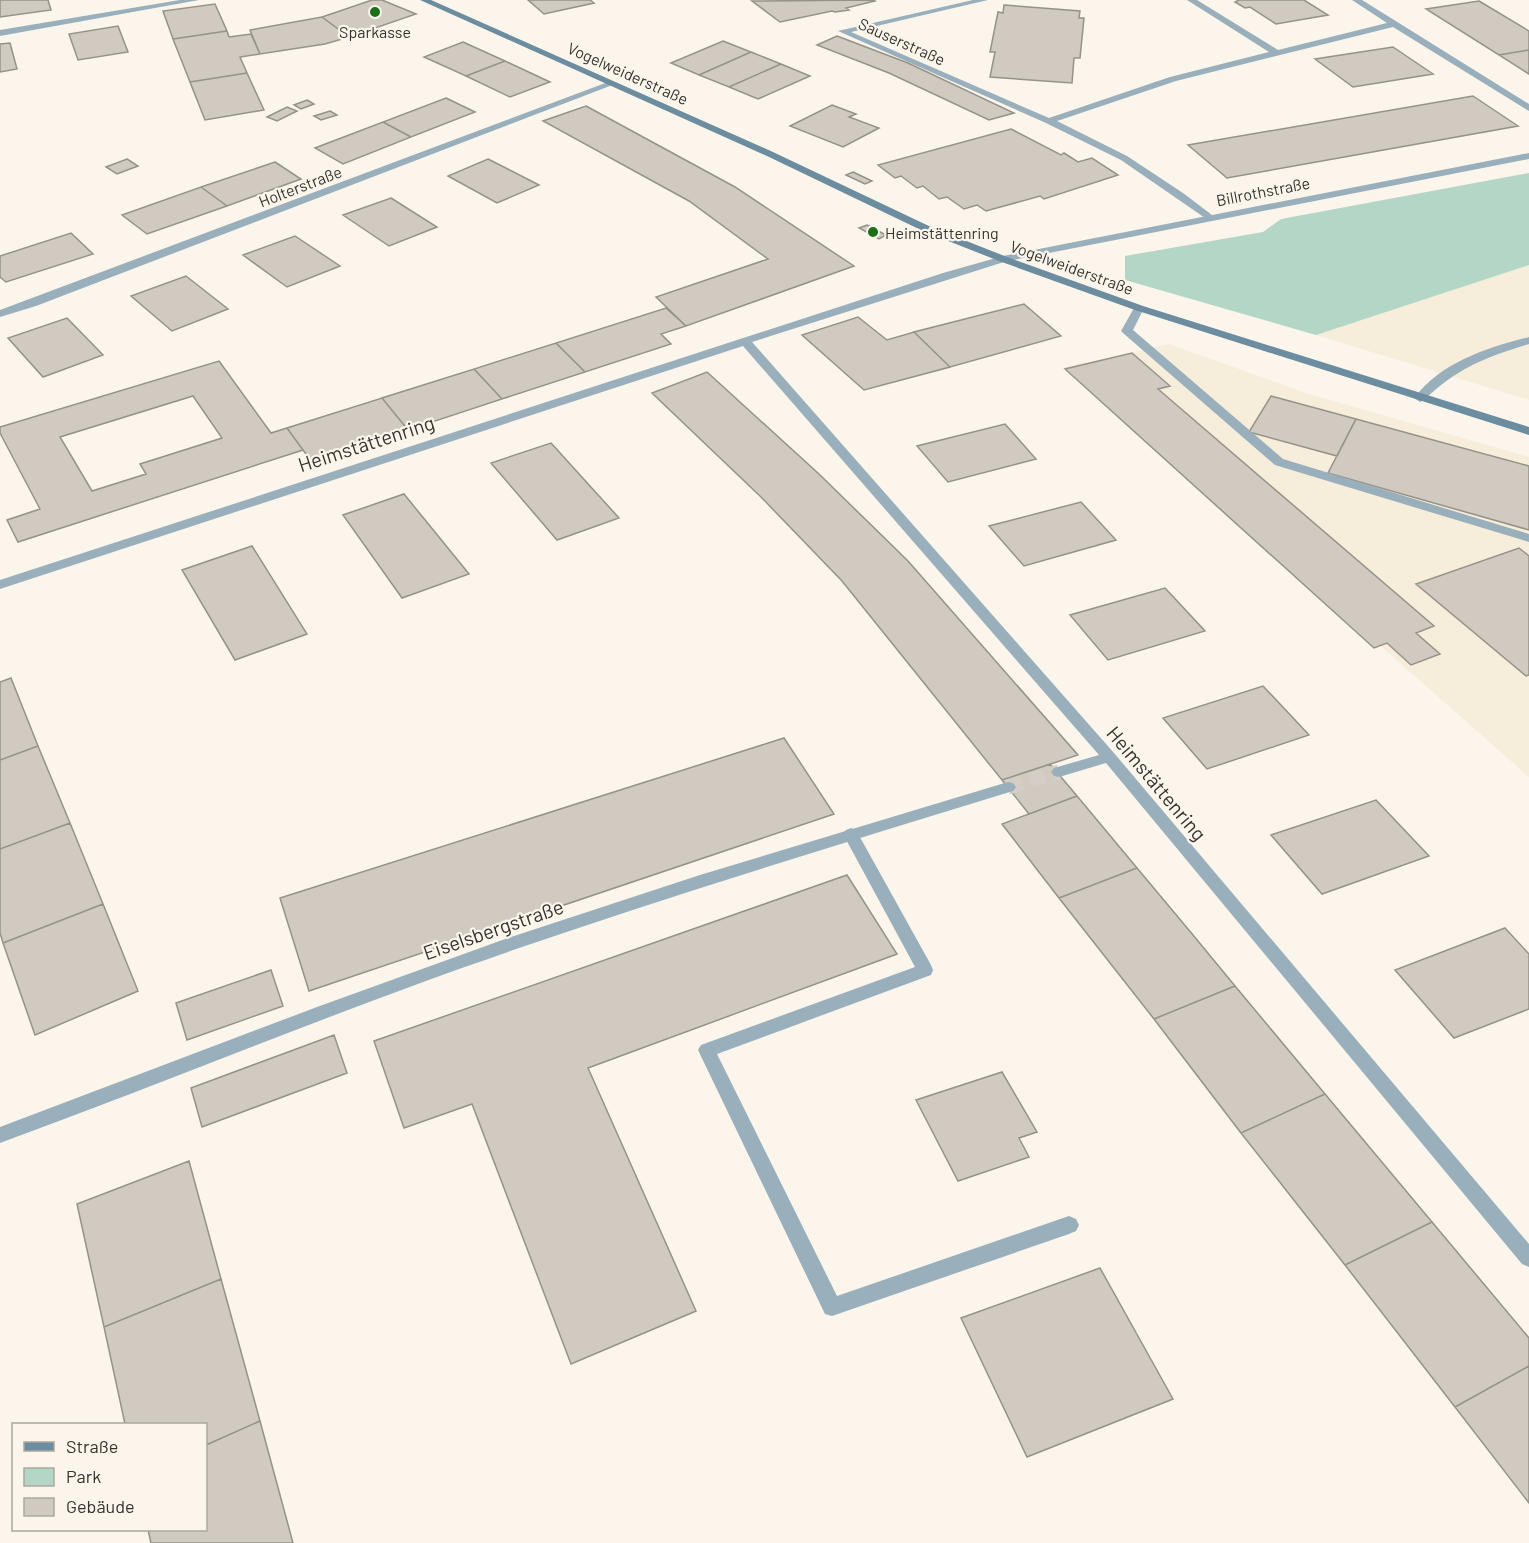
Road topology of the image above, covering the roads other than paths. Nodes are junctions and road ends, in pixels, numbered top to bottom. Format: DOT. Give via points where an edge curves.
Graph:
graph roads {
  1 [pos="195,0"];
  2 [pos="424,0"];
  3 [pos="984,0"];
  4 [pos="1191,0"];
  5 [pos="1356,0"];
  6 [pos="1394,24"];
  7 [pos="0,33"];
  8 [pos="1276,53"];
  9 [pos="611,84"];
  10 [pos="1529,108"];
  11 [pos="1049,121"];
  12 [pos="1529,156"];
  13 [pos="1208,217"];
  14 [pos="1003,259"];
  15 [pos="1139,308"];
  16 [pos="0,314"];
  17 [pos="1529,340"];
  18 [pos="745,341"];
  19 [pos="1420,398"];
  20 [pos="1529,431"];
  21 [pos="1529,538"];
  22 [pos="0,585"];
  23 [pos="1108,757"];
  24 [pos="1059,772"];
  25 [pos="1008,787"];
  26 [pos="851,834"];
  27 [pos="0,1135"];
  28 [pos="1070,1225"];
  29 [pos="1529,1258"];
  1 -- 7 [label="street"];
  2 -- 9 [label="main road, Vogelweiderstraße"];
  3 -- 11 [label="street, Sauserstraße" via="842,31"];
  4 -- 8 [label="street"];
  5 -- 6 [label="street"];
  6 -- 8 [label="street"];
  6 -- 10 [label="street"];
  8 -- 11 [label="street" via="1173,79"];
  9 -- 14 [label="main road, Vogelweiderstraße" via="927,229"];
  9 -- 16 [label="street, Holterstraße"];
  11 -- 13 [label="street, Sauserstraße" via="1124,158"];
  12 -- 13 [label="street, Billrothstraße"];
  13 -- 14 [label="street, Billrothstraße"];
  14 -- 15 [label="main road, Vogelweiderstraße"];
  14 -- 18 [label="street, Heimstättenring"];
  15 -- 19 [label="main road, Vogelweiderstraße"];
  15 -- 21 [label="street" via="1127,331 1279,462"];
  17 -- 19 [label="street" via="1466,360 1438,378"];
  18 -- 22 [label="street, Heimstättenring"];
  18 -- 23 [label="street, Heimstättenring"];
  19 -- 20 [label="main road, Vogelweiderstraße"];
  23 -- 24 [label="street"];
  23 -- 29 [label="street, Heimstättenring"];
  25 -- 26 [label="street, Eiselsbergstraße"];
  26 -- 27 [label="street, Eiselsbergstraße" via="519,941"];
  26 -- 28 [label="street" via="926,970 707,1050 832,1307"];
}
